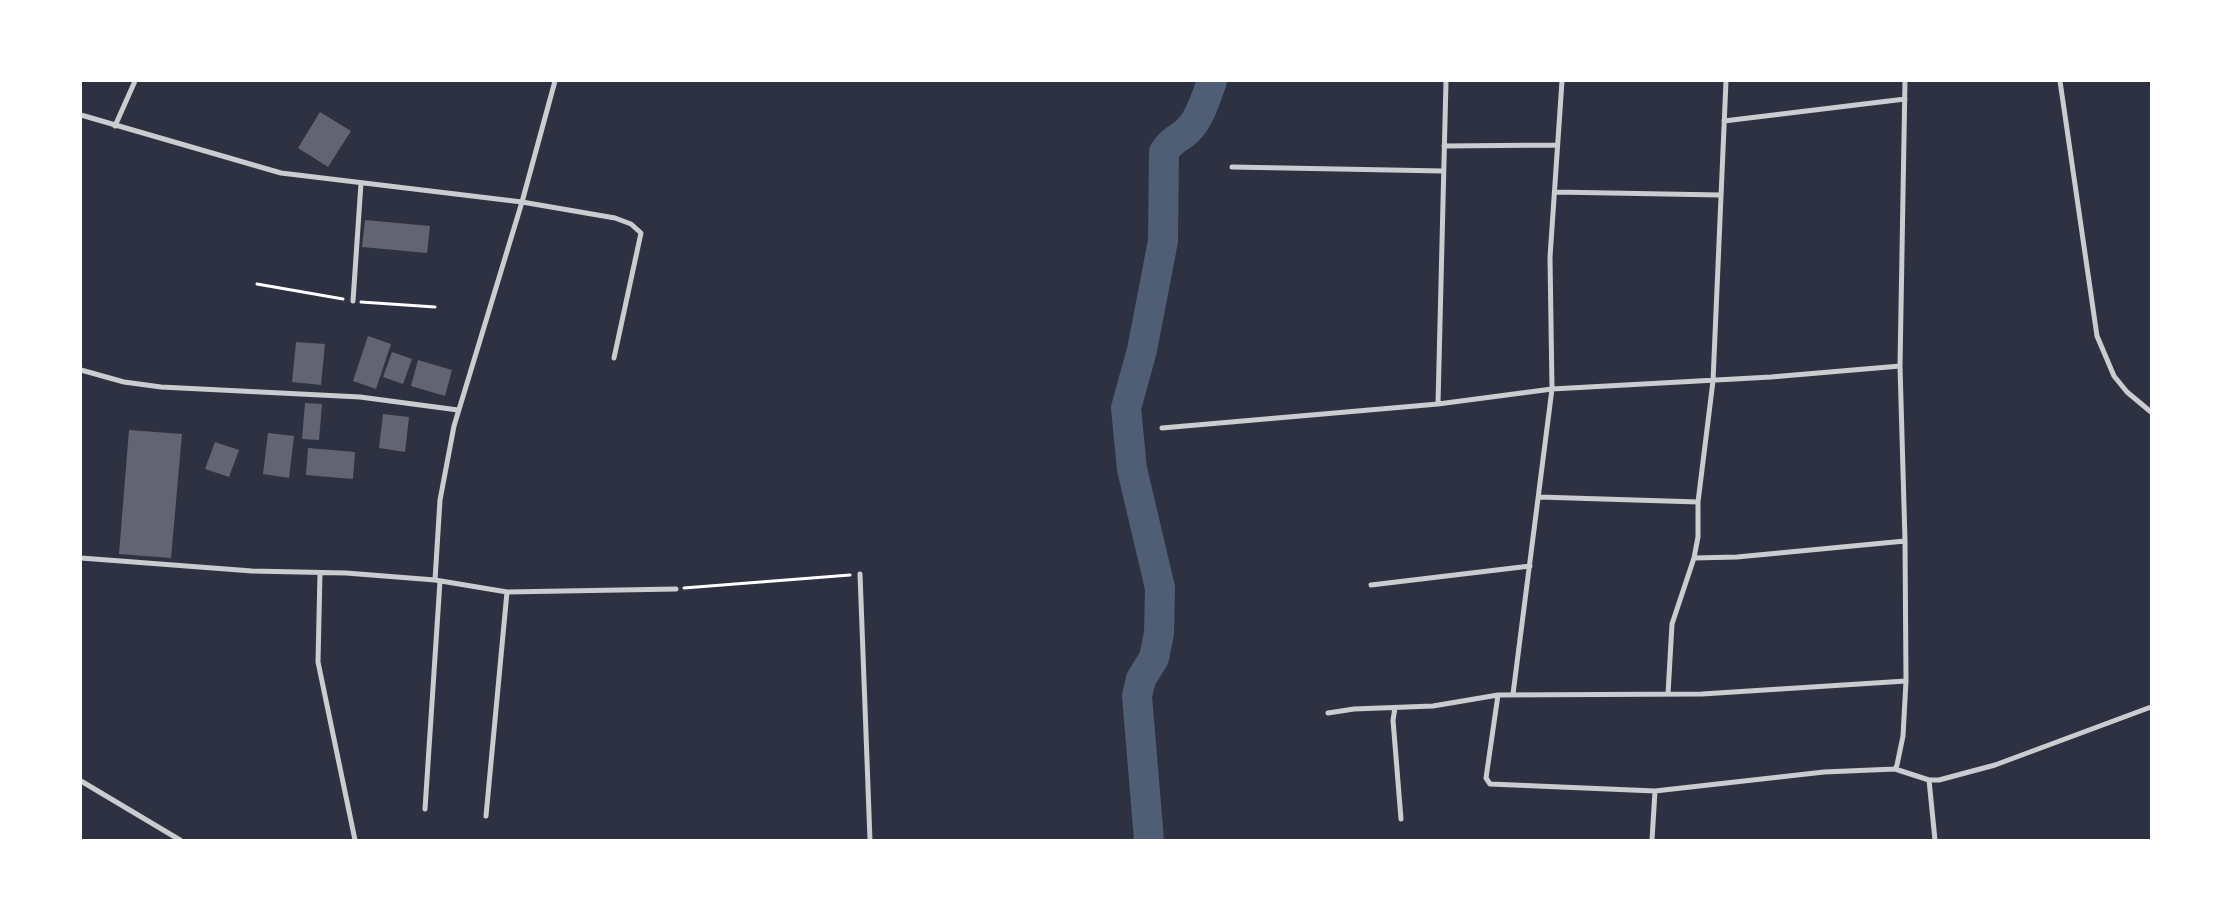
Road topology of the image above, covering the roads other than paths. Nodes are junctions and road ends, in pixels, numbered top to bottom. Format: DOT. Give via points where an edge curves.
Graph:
graph roads {
  1 [pos="134,81"];
  2 [pos="555,81"];
  3 [pos="1446,81"];
  4 [pos="1562,81"];
  5 [pos="1726,81"];
  6 [pos="1906,81"];
  7 [pos="2060,81"];
  8 [pos="1905,99"];
  9 [pos="81,115"];
  10 [pos="1724,121"];
  11 [pos="115,126"];
  12 [pos="1557,145"];
  13 [pos="1444,146"];
  14 [pos="1232,167"];
  15 [pos="1443,171"];
  16 [pos="361,183"];
  17 [pos="1555,192"];
  18 [pos="1720,195"];
  19 [pos="522,202"];
  20 [pos="353,301"];
  21 [pos="614,358"];
  22 [pos="1900,366"];
  23 [pos="81,370"];
  24 [pos="1713,381"];
  25 [pos="1552,389"];
  26 [pos="1438,404"];
  27 [pos="458,410"];
  28 [pos="2151,412"];
  29 [pos="1162,428"];
  30 [pos="1539,497"];
  31 [pos="1698,502"];
  32 [pos="1905,541"];
  33 [pos="81,558"];
  34 [pos="1694,558"];
  35 [pos="1530,566"];
  36 [pos="320,572"];
  37 [pos="860,574"];
  38 [pos="437,581"];
  39 [pos="1371,585"];
  40 [pos="676,588"];
  41 [pos="507,592"];
  42 [pos="1906,681"];
  43 [pos="1513,694"];
  44 [pos="1668,694"];
  45 [pos="1498,695"];
  46 [pos="2151,707"];
  47 [pos="1395,708"];
  48 [pos="1328,713"];
  49 [pos="1895,770"];
  50 [pos="1929,780"];
  51 [pos="81,781"];
  52 [pos="1656,792"];
  53 [pos="425,809"];
  54 [pos="486,816"];
  55 [pos="1401,819"];
  56 [pos="180,840"];
  57 [pos="355,840"];
  58 [pos="870,840"];
  59 [pos="1652,840"];
  60 [pos="1935,840"];
  1 -- 11 [label="street"];
  2 -- 19 [label="street"];
  3 -- 13 [label="street"];
  4 -- 12 [label="street"];
  5 -- 10 [label="street"];
  6 -- 8 [label="street"];
  7 -- 28 [label="street" via="2097,336 2114,376"];
  8 -- 10 [label="street"];
  8 -- 22 [label="street"];
  9 -- 11 [label="street"];
  10 -- 18 [label="street"];
  11 -- 16 [label="street" via="281,173"];
  12 -- 13 [label="street"];
  12 -- 17 [label="street"];
  13 -- 15 [label="street"];
  14 -- 15 [label="street"];
  15 -- 26 [label="street"];
  16 -- 19 [label="street"];
  16 -- 20 [label="street"];
  17 -- 18 [label="street"];
  17 -- 25 [label="street" via="1550,257"];
  18 -- 24 [label="street"];
  19 -- 21 [label="street" via="615,218 641,230"];
  19 -- 27 [label="street"];
  22 -- 24 [label="street"];
  22 -- 32 [label="street"];
  23 -- 27 [label="street" via="124,382 161,387 360,397"];
  24 -- 25 [label="street"];
  24 -- 31 [label="street"];
  25 -- 26 [label="street"];
  25 -- 30 [label="street"];
  26 -- 29 [label="street"];
  27 -- 38 [label="street" via="443,473"];
  30 -- 31 [label="street"];
  30 -- 35 [label="street"];
  31 -- 34 [label="street"];
  32 -- 34 [label="street"];
  32 -- 42 [label="street"];
  33 -- 36 [label="street" via="252,571"];
  34 -- 44 [label="street" via="1672,624"];
  35 -- 39 [label="street"];
  35 -- 43 [label="street"];
  36 -- 38 [label="street"];
  36 -- 57 [label="street" via="318,662"];
  37 -- 58 [label="street"];
  38 -- 41 [label="street"];
  38 -- 53 [label="street"];
  40 -- 41 [label="street"];
  41 -- 54 [label="street"];
  42 -- 44 [label="street"];
  42 -- 49 [label="street" via="1902,736"];
  43 -- 44 [label="street"];
  43 -- 45 [label="street"];
  45 -- 47 [label="street" via="1433,706"];
  45 -- 52 [label="street" via="1487,761 1486,778 1490,784"];
  46 -- 50 [label="street" via="1995,765"];
  47 -- 48 [label="street"];
  47 -- 55 [label="street"];
  49 -- 50 [label="street"];
  49 -- 52 [label="street" via="1824,772"];
  50 -- 60 [label="street"];
  51 -- 56 [label="street"];
  52 -- 59 [label="street"];
}
